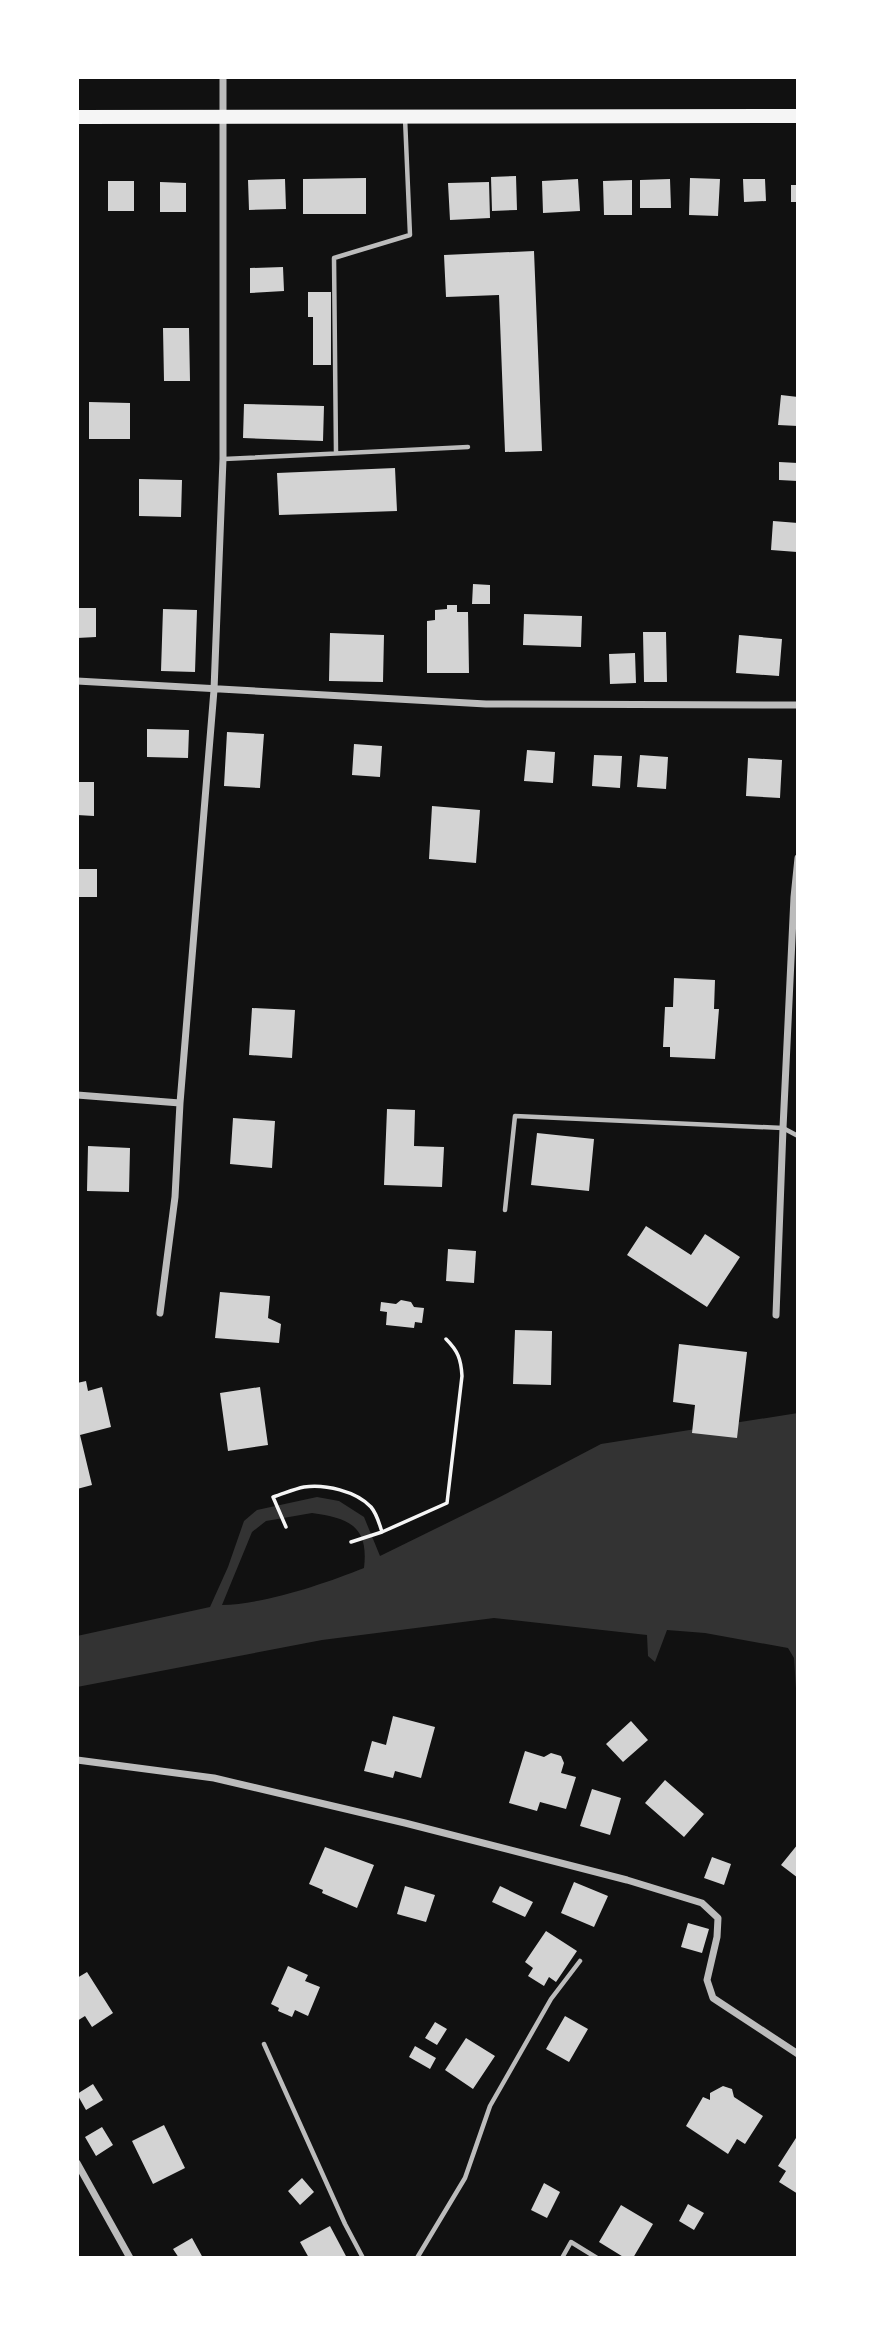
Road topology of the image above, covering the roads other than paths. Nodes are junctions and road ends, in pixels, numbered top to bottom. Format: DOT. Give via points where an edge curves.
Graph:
graph roads {
  1 [pos="223,77"];
  2 [pos="798,116"];
  3 [pos="77,117"];
  4 [pos="405,117"];
  5 [pos="224,118"];
  6 [pos="468,447"];
  7 [pos="336,452"];
  8 [pos="223,460"];
  9 [pos="77,681"];
  10 [pos="214,690"];
  11 [pos="798,705"];
  12 [pos="798,858"];
  13 [pos="77,1094"];
  14 [pos="180,1103"];
  15 [pos="783,1128"];
  16 [pos="798,1136"];
  17 [pos="505,1210"];
  18 [pos="160,1313"];
  19 [pos="776,1315"];
  20 [pos="77,1760"];
  21 [pos="580,1961"];
  22 [pos="264,2044"];
  23 [pos="798,2054"];
  24 [pos="77,2163"];
  25 [pos="130,2258"];
  26 [pos="363,2258"];
  27 [pos="417,2258"];
  28 [pos="562,2258"];
  29 [pos="597,2258"];
  1 -- 5 [label="street"];
  2 -- 4 [label="main road"];
  3 -- 5 [label="main road"];
  4 -- 5 [label="main road"];
  4 -- 7 [label="lane" via="410,235 334,258"];
  5 -- 8 [label="street"];
  6 -- 7 [label="lane"];
  7 -- 8 [label="lane"];
  8 -- 10 [label="street"];
  9 -- 10 [label="street"];
  10 -- 11 [label="street" via="486,704"];
  10 -- 14 [label="street"];
  12 -- 15 [label="street"];
  13 -- 14 [label="street"];
  14 -- 18 [label="street" via="175,1197"];
  15 -- 16 [label="lane"];
  15 -- 17 [label="lane" via="515,1116"];
  15 -- 19 [label="street"];
  20 -- 23 [label="street" via="214,1778 702,1903 718,1918 707,1980 713,1998"];
  21 -- 27 [label="lane" via="551,1999 496,2095 465,2178"];
  22 -- 26 [label="lane"];
  24 -- 25 [label="street"];
  28 -- 29 [label="lane" via="571,2242"];
}
